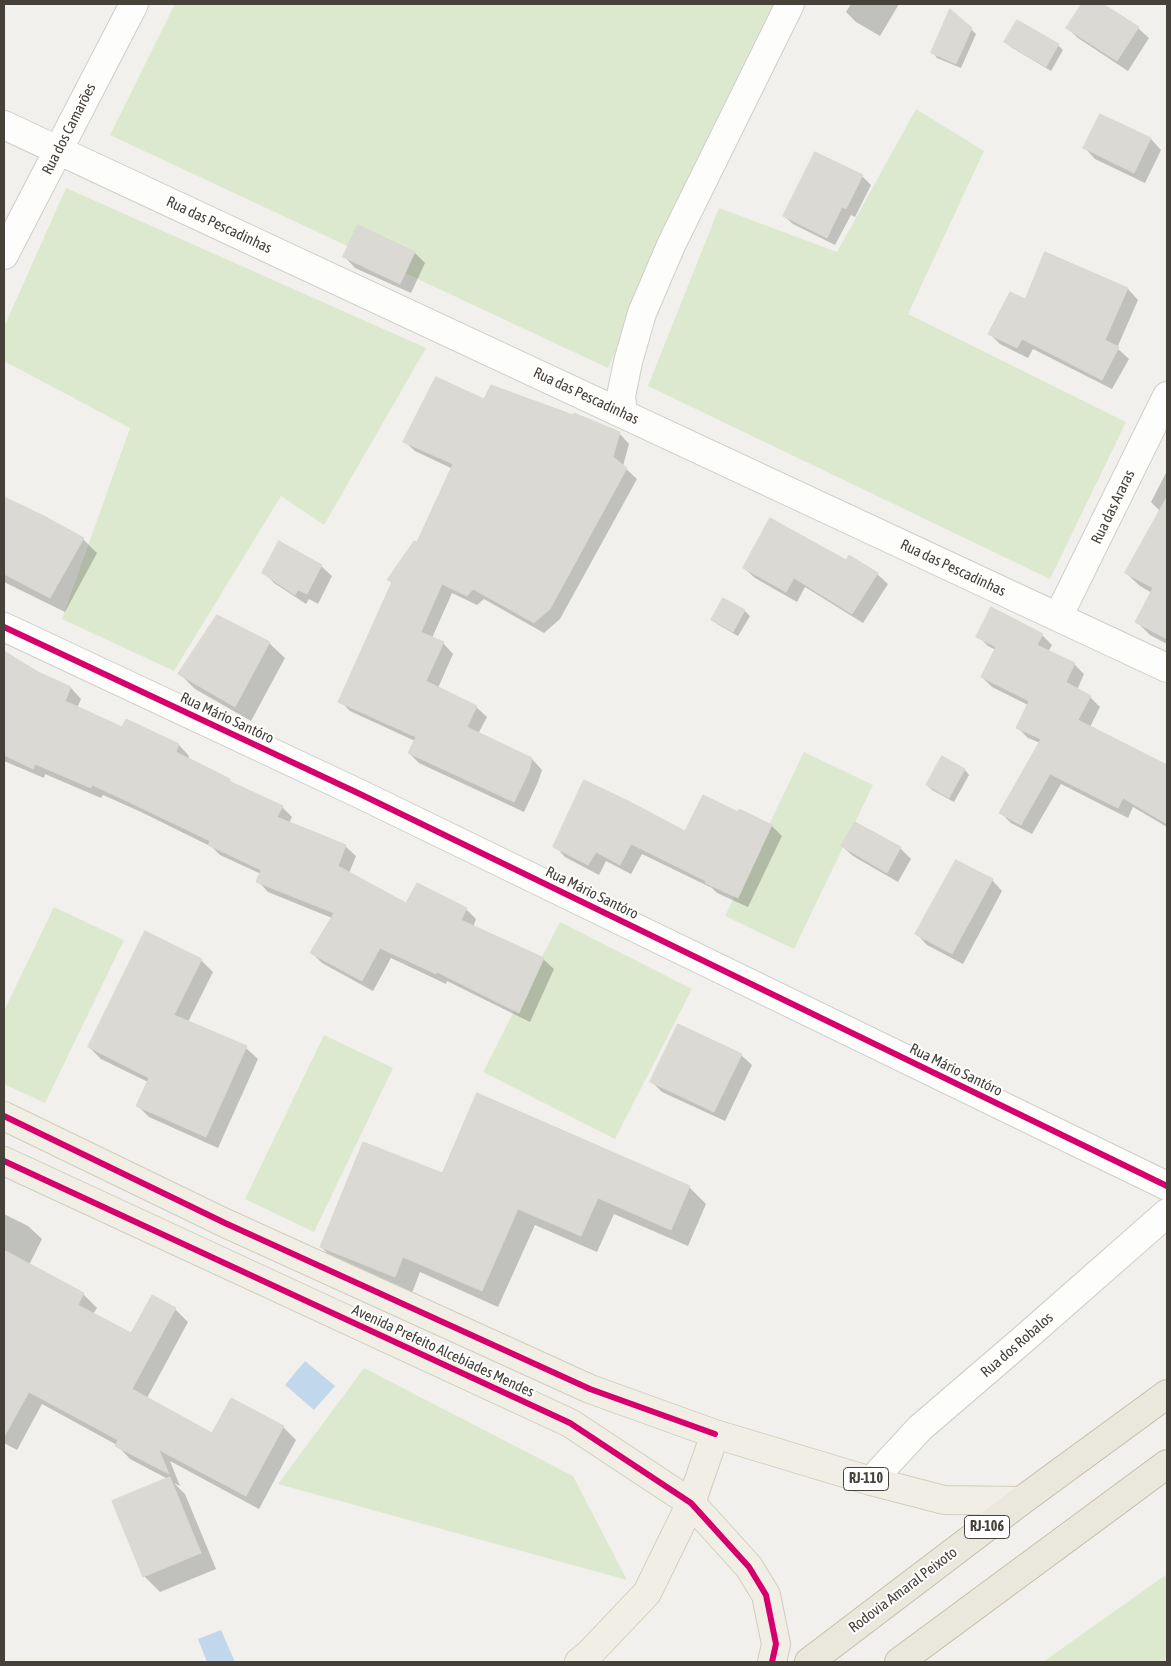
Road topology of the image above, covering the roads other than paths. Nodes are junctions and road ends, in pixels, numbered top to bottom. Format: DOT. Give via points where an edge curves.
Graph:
graph roads {
  1 [pos="134,4"];
  2 [pos="790,4"];
  3 [pos="4,124"];
  4 [pos="58,150"];
  5 [pos="4,255"];
  6 [pos="1167,396"];
  7 [pos="623,414"];
  8 [pos="1058,617"];
  9 [pos="4,627"];
  10 [pos="1167,668"];
  11 [pos="4,1116"];
  12 [pos="4,1161"];
  13 [pos="1167,1186"];
  14 [pos="1167,1212"];
  15 [pos="510,1352"];
  16 [pos="493,1388"];
  17 [pos="1167,1394"];
  18 [pos="715,1434"];
  19 [pos="1167,1464"];
  20 [pos="871,1481"];
  21 [pos="1021,1501"];
  22 [pos="691,1504"];
  23 [pos="579,1662"];
  24 [pos="772,1662"];
  25 [pos="809,1662"];
  26 [pos="899,1662"];
  1 -- 4 [label="street, Rua dos Camarões"];
  2 -- 7 [label="street" via="672,243 642,313 621,396"];
  3 -- 4 [label="street, Rua das Pescadinhas"];
  4 -- 5 [label="street, Rua dos Camarões"];
  4 -- 7 [label="street, Rua das Pescadinhas"];
  6 -- 8 [label="street, Rua das Araras"];
  7 -- 8 [label="street, Rua das Pescadinhas"];
  8 -- 10 [label="street, Rua das Pescadinhas"];
  9 -- 13 [label="street, Rua Mário Santóro" via="360,794"];
  11 -- 15 [label="main road, Avenida Prefeito Alcebíades Mendes / RJ-110" via="225,1223"];
  12 -- 16 [label="main road, Avenida Prefeito Alcebíades Mendes"];
  14 -- 20 [label="street, Rua dos Robalos" via="920,1428"];
  15 -- 16 [label="main road"];
  15 -- 18 [label="main road, Avenida Prefeito Alcebíades Mendes / RJ-110" via="590,1389"];
  16 -- 22 [label="main road, Avenida Prefeito Alcebíades Mendes" via="570,1423"];
  17 -- 21 [label="highway, Rodovia Amaral Peixoto / RJ-106"];
  18 -- 20 [label="main road, Avenida Prefeito Alcebíades Mendes / RJ-110"];
  18 -- 22 [label="main road"];
  19 -- 26 [label="highway"];
  20 -- 21 [label="main road, Avenida Prefeito Alcebíades Mendes / RJ-110" via="944,1500"];
  21 -- 25 [label="highway, Rodovia Amaral Peixoto / RJ-106"];
  22 -- 23 [label="main road" via="648,1593"];
  22 -- 24 [label="main road, Avenida Prefeito Alcebíades Mendes" via="749,1567 766,1595 776,1644"];
}
